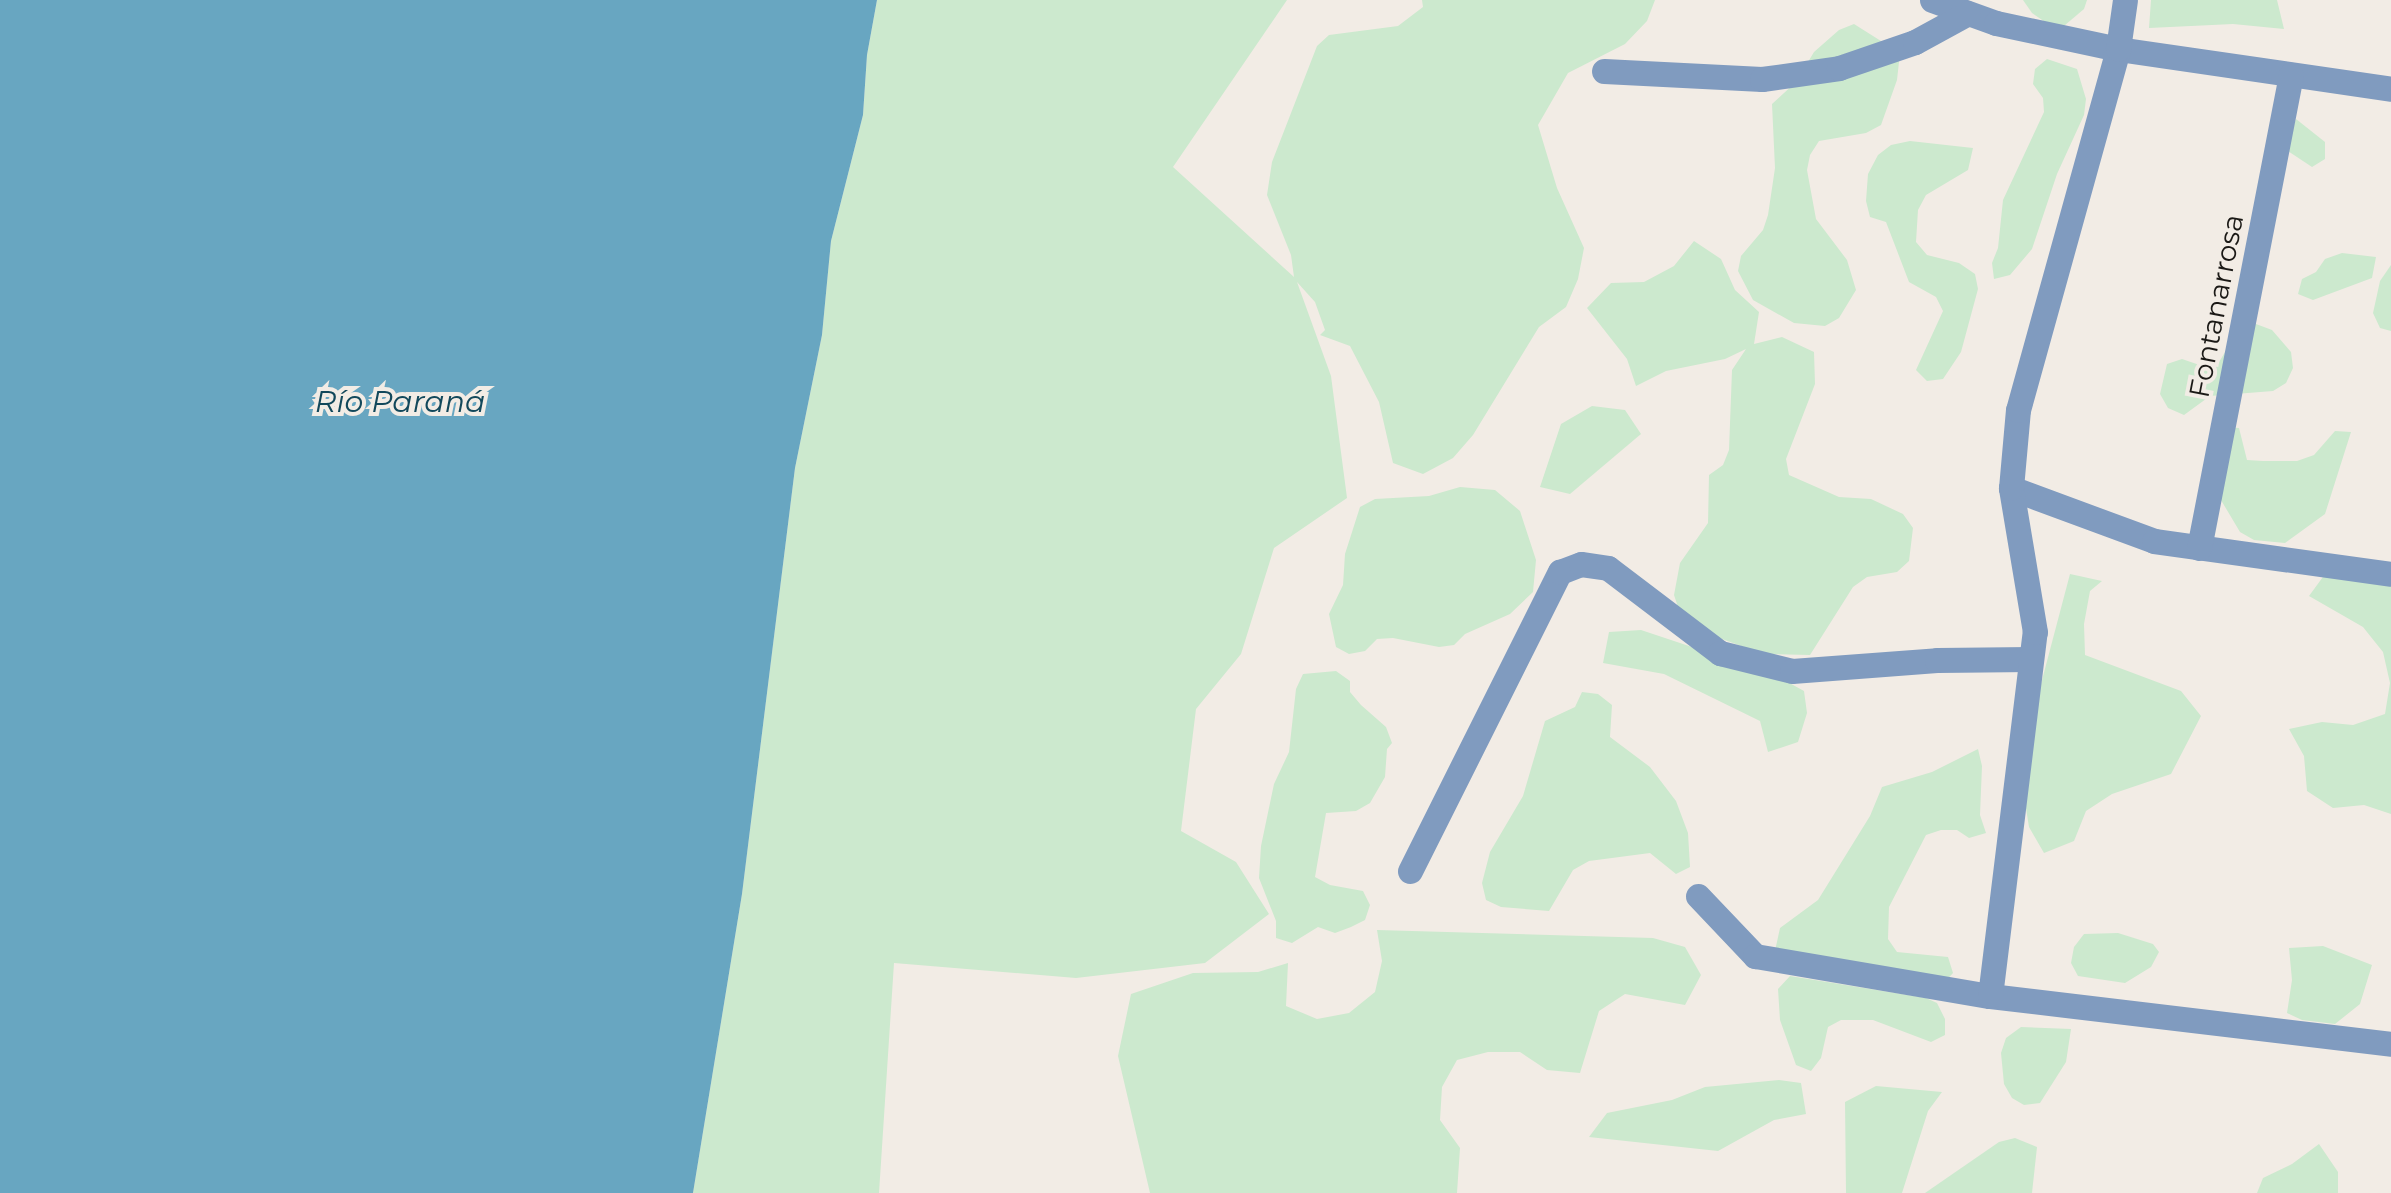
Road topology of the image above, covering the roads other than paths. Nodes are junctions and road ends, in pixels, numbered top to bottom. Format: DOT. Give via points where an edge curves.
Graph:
graph roads {
  1 [pos="1932,0"];
  2 [pos="2125,0"];
  3 [pos="1968,13"];
  4 [pos="2118,49"];
  5 [pos="1604,71"];
  6 [pos="2291,75"];
  7 [pos="2391,89"];
  8 [pos="2011,488"];
  9 [pos="2200,548"];
  10 [pos="2391,574"];
  11 [pos="2032,660"];
  12 [pos="1410,871"];
  13 [pos="1698,896"];
  14 [pos="1990,996"];
  15 [pos="2391,1044"];
  1 -- 3 [label="street"];
  2 -- 4 [label="street"];
  3 -- 4 [label="street"];
  3 -- 5 [label="street" via="1915,42 1839,68 1762,78"];
  4 -- 6 [label="street"];
  4 -- 8 [label="street" via="2018,410"];
  6 -- 7 [label="street"];
  6 -- 9 [label="street, Fontanarrosa"];
  8 -- 9 [label="street" via="2154,542"];
  8 -- 11 [label="street" via="2035,632"];
  9 -- 10 [label="street"];
  11 -- 12 [label="street" via="1792,671 1720,653 1608,568 1570,568 1560,572"];
  11 -- 14 [label="street"];
  13 -- 14 [label="street" via="1755,956"];
  14 -- 15 [label="street"];
}
